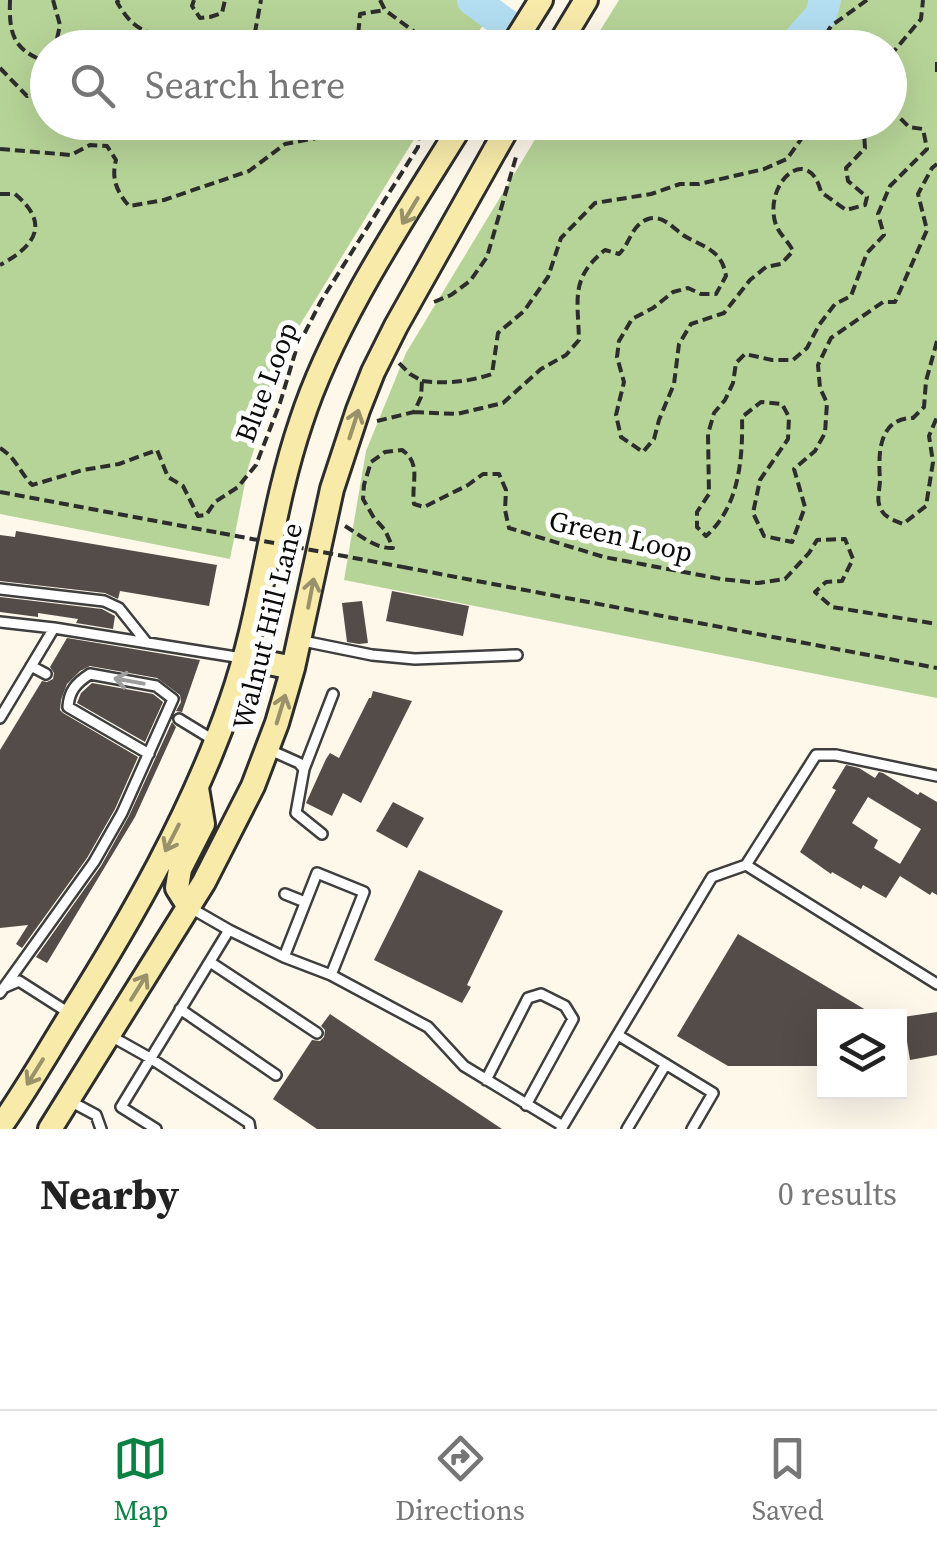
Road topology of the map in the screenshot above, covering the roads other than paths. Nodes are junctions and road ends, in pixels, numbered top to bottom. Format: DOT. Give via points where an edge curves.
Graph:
graph roads {
  1 [pos="541,0"];
  2 [pos="586,0"];
  3 [pos="522,30"];
  4 [pos="568,30"];
  5 [pos="453,140"];
  6 [pos="500,140"];
  7 [pos="0,589"];
  8 [pos="0,622"];
  9 [pos="54,628"];
  10 [pos="300,640"];
  11 [pos="147,642"];
  12 [pos="518,655"];
  13 [pos="244,658"];
  14 [pos="31,666"];
  15 [pos="293,668"];
  16 [pos="46,674"];
  17 [pos="332,694"];
  18 [pos="0,718"];
  19 [pos="180,719"];
  20 [pos="214,741"];
  21 [pos="267,749"];
  22 [pos="149,754"];
  23 [pos="304,768"];
  24 [pos="937,776"];
  25 [pos="196,784"];
  26 [pos="322,834"];
  27 [pos="746,865"];
  28 [pos="285,894"];
  29 [pos="306,902"];
  30 [pos="189,906"];
  31 [pos="230,930"];
  32 [pos="284,957"];
  33 [pos="210,962"];
  34 [pos="331,975"];
  35 [pos="937,984"];
  36 [pos="1,989"];
  37 [pos="180,1010"];
  38 [pos="72,1014"];
  39 [pos="316,1033"];
  40 [pos="618,1034"];
  41 [pos="109,1035"];
  42 [pos="150,1058"];
  43 [pos="666,1064"];
  44 [pos="276,1076"];
  45 [pos="486,1080"];
  46 [pos="68,1100"];
  47 [pos="526,1104"];
  48 [pos="5,1122"];
  49 [pos="562,1128"];
  50 [pos="50,1129"];
  51 [pos="101,1129"];
  52 [pos="156,1129"];
  53 [pos="250,1129"];
  54 [pos="627,1129"];
  55 [pos="692,1129"];
  1 -- 3 [label="main road"];
  2 -- 4 [label="main road"];
  5 -- 13 [label="main road, Walnut Hill Lane, one-way" via="375,268 308,402"];
  10 -- 6 [label="main road, Walnut Hill Lane, one-way, bridge" via="332,489 373,372"];
  7 -- 11 [label="lane" via="104,601 119,608"];
  8 -- 9 [label="lane"];
  9 -- 11 [label="lane"];
  9 -- 14 [label="lane"];
  10 -- 12 [label="lane" via="415,659"];
  10 -- 15 [label="main road, Walnut Hill Lane"];
  11 -- 13 [label="lane"];
  13 -- 15 [label="main road"];
  13 -- 20 [label="main road, Walnut Hill Lane"];
  14 -- 16 [label="lane"];
  14 -- 18 [label="lane"];
  21 -- 15 [label="main road, Walnut Hill Lane, one-way"];
  17 -- 23 [label="lane"];
  19 -- 20 [label="lane"];
  20 -- 25 [label="main road, Walnut Hill Lane"];
  21 -- 23 [label="lane"];
  21 -- 30 [label="main road, Walnut Hill Lane"];
  22 -- 22 [label="lane, one-way" via="173,698 156,686 90,674 78,682 68,708"];
  22 -- 36 [label="lane" via="94,862"];
  23 -- 26 [label="lane" via="296,813"];
  24 -- 27 [label="lane" via="816,755"];
  25 -- 30 [label="main road" via="204,824 177,888"];
  25 -- 38 [label="main road, Walnut Hill Lane, one-way"];
  27 -- 35 [label="lane"];
  27 -- 40 [label="lane" via="712,877"];
  28 -- 29 [label="lane"];
  29 -- 32 [label="lane"];
  29 -- 34 [label="lane" via="317,873 364,892"];
  30 -- 31 [label="lane"];
  41 -- 30 [label="main road, Walnut Hill Lane, one-way"];
  31 -- 32 [label="lane"];
  31 -- 33 [label="lane"];
  32 -- 34 [label="lane"];
  33 -- 37 [label="lane"];
  33 -- 39 [label="lane"];
  34 -- 45 [label="lane" via="428,1027"];
  36 -- 38 [label="lane" via="19,981"];
  37 -- 42 [label="lane"];
  37 -- 44 [label="lane"];
  38 -- 48 [label="main road, Walnut Hill Lane, one-way"];
  40 -- 43 [label="lane"];
  40 -- 49 [label="lane"];
  41 -- 42 [label="lane"];
  41 -- 46 [label="main road, Walnut Hill Lane"];
  42 -- 52 [label="lane" via="120,1107"];
  42 -- 53 [label="lane"];
  43 -- 54 [label="lane"];
  43 -- 55 [label="lane" via="713,1093"];
  45 -- 47 [label="lane"];
  45 -- 47 [label="lane" via="528,998 541,994 566,1006 573,1019"];
  46 -- 50 [label="main road, Walnut Hill Lane"];
  46 -- 51 [label="lane" via="96,1115"];
  47 -- 49 [label="lane"];
}
